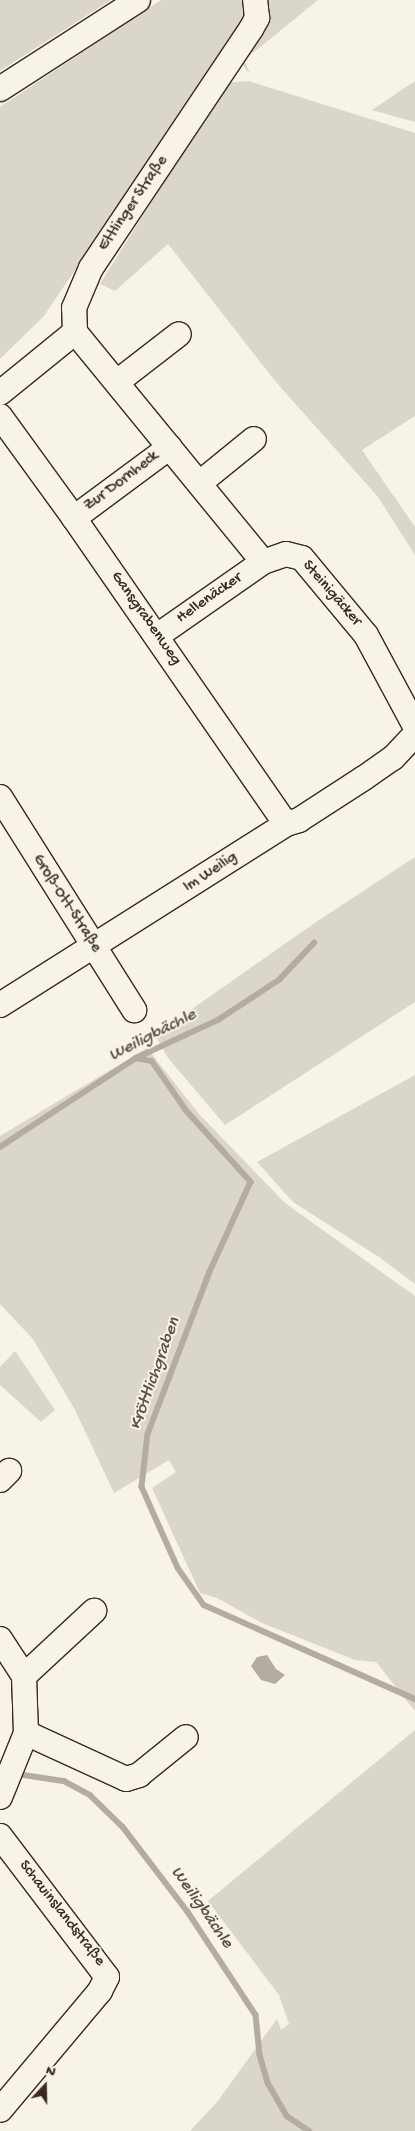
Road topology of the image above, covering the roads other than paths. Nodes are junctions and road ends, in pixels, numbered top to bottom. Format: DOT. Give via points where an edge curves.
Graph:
graph roads {
  1 [pos="138,0"];
  2 [pos="255,0"];
  3 [pos="0,89"];
  4 [pos="75,332"];
  5 [pos="179,334"];
  6 [pos="117,382"];
  7 [pos="0,393"];
  8 [pos="0,416"];
  9 [pos="254,439"];
  10 [pos="170,447"];
  11 [pos="200,482"];
  12 [pos="74,518"];
  13 [pos="263,562"];
  14 [pos="157,636"];
  15 [pos="415,726"];
  16 [pos="415,734"];
  17 [pos="0,797"];
  18 [pos="286,824"];
  19 [pos="94,948"];
  20 [pos="0,1005"];
  21 [pos="134,1010"];
  22 [pos="94,1610"];
  23 [pos="0,1639"];
  24 [pos="24,1676"];
  25 [pos="26,1732"];
  26 [pos="186,1737"];
  27 [pos="2,1792"];
  28 [pos="0,1836"];
  29 [pos="0,2110"];
  1 -- 3 [label="street"];
  2 -- 4 [label="street, Ettlinger Straße" via="257,18 252,29 92,268 74,308"];
  4 -- 6 [label="street"];
  4 -- 7 [label="street"];
  5 -- 6 [label="street"];
  6 -- 10 [label="street"];
  8 -- 12 [label="street, Gansgrabenweg"];
  9 -- 11 [label="street"];
  10 -- 11 [label="street"];
  10 -- 12 [label="street, Zur Dornheck"];
  11 -- 13 [label="street"];
  12 -- 14 [label="street, Gansgrabenweg"];
  13 -- 14 [label="street, Hellenäcker"];
  13 -- 15 [label="street, Steinigäcker" via="286,554 302,558 366,635"];
  14 -- 18 [label="street, Gansgrabenweg"];
  16 -- 18 [label="street, Im Weilig" via="386,763 299,820"];
  17 -- 19 [label="street, Groß-Ott-Straße"];
  18 -- 19 [label="street, Im Weilig"];
  19 -- 20 [label="street, Im Weilig"];
  19 -- 21 [label="street, Groß-Ott-Straße"];
  22 -- 24 [label="street"];
  23 -- 24 [label="street"];
  24 -- 25 [label="street"];
  25 -- 26 [label="street" via="126,1778 140,1775"];
  25 -- 27 [label="street" via="16,1764"];
  28 -- 29 [label="street, Schauinslandstraße" via="107,1977 100,1991"];
}
